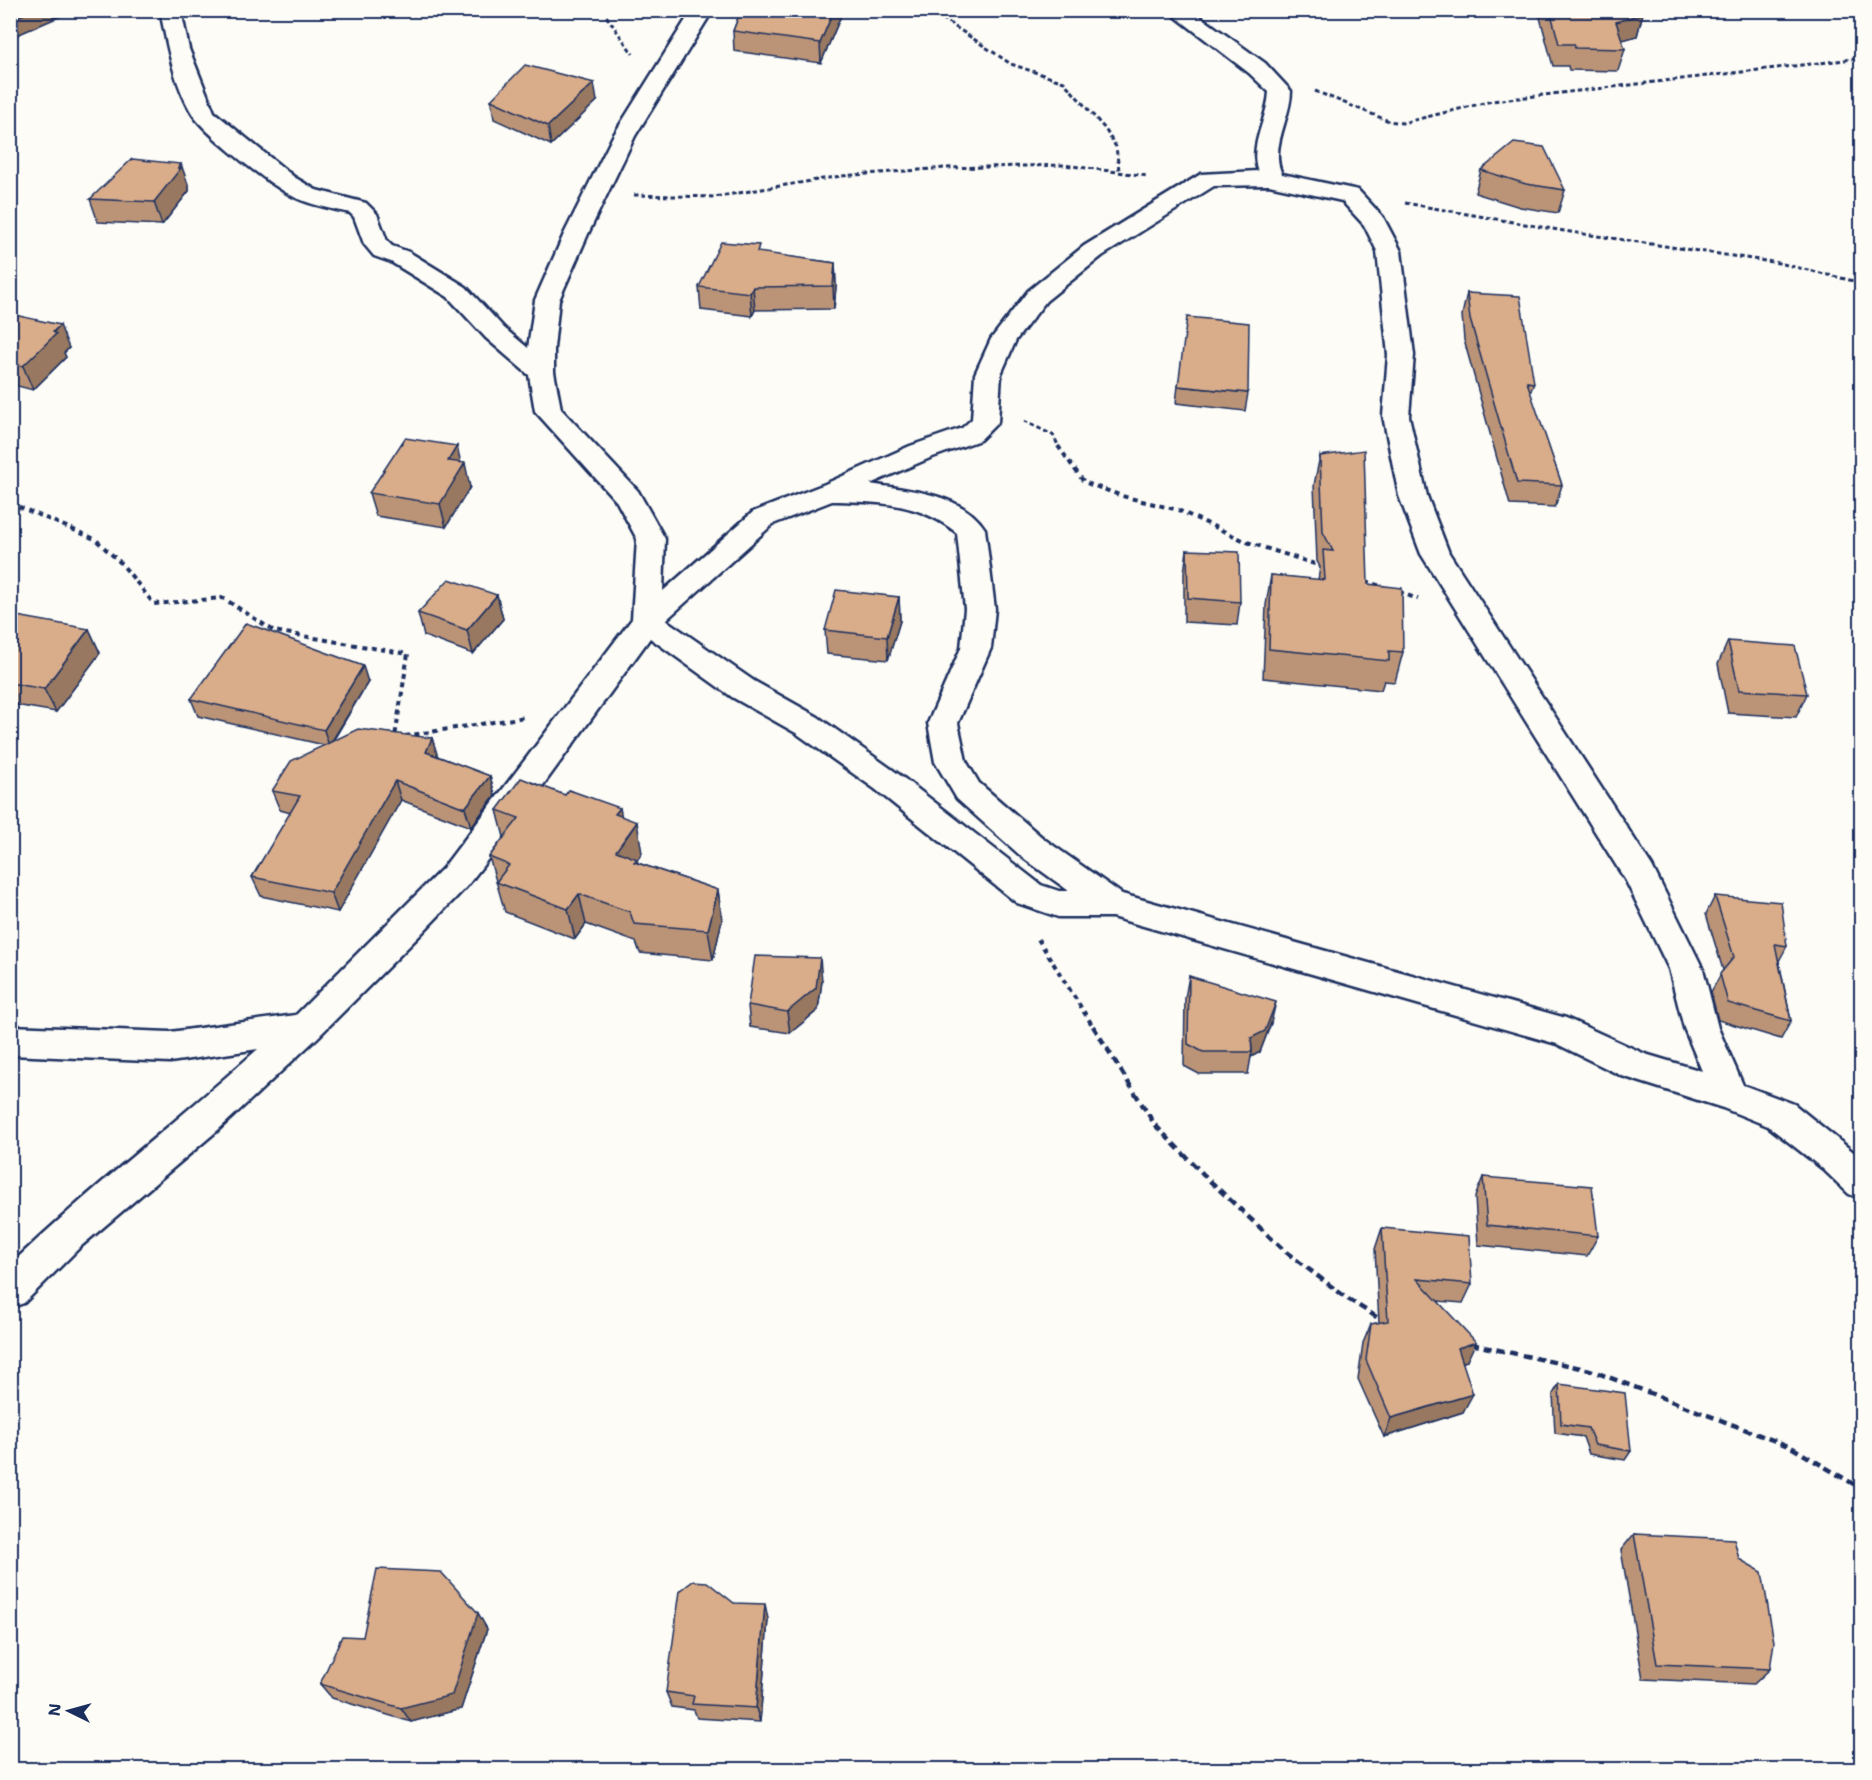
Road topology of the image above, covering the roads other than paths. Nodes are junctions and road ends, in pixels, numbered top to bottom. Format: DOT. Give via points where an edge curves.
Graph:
graph roads {
  1 [pos="170,10"];
  2 [pos="1177,10"];
  3 [pos="693,14"];
  4 [pos="1273,178"];
  5 [pos="541,372"];
  6 [pos="829,492"];
  7 [pos="647,621"];
  8 [pos="1112,904"];
  9 [pos="305,1028"];
  10 [pos="10,1040"];
  11 [pos="1730,1095"];
  12 [pos="1862,1183"];
  13 [pos="10,1291"];
  1 -- 5 [label="street" via="178,49 198,104 222,132 308,195 358,208 365,214 383,251 457,292 495,333"];
  2 -- 4 [label="street" via="1264,74 1280,91 1280,112 1270,137 1266,163"];
  3 -- 5 [label="street" via="624,136 547,300"];
  4 -- 6 [label="street" via="1209,179 1093,252 1036,296 1004,339 988,374 986,422 971,434"];
  4 -- 11 [label="street" via="1350,195 1375,222 1389,251 1401,355 1396,416 1413,496 1435,554 1640,875 1686,969 1701,1028"];
  5 -- 7 [label="street" via="548,411 628,497 651,539"];
  6 -- 7 [label="street" via="763,518"];
  6 -- 8 [label="street" via="917,500 948,511 970,529 980,609 976,648 944,723 951,762 968,791 1034,849"];
  7 -- 8 [label="street" via="743,689 807,725 886,781 1029,894 1058,904"];
  7 -- 9 [label="street" via="498,823 454,876"];
  8 -- 11 [label="street" via="1566,1032 1635,1066"];
  9 -- 10 [label="street" via="170,1047"];
  9 -- 13 [label="street" via="68,1235"];
  11 -- 12 [label="street" via="1781,1115"];
}
